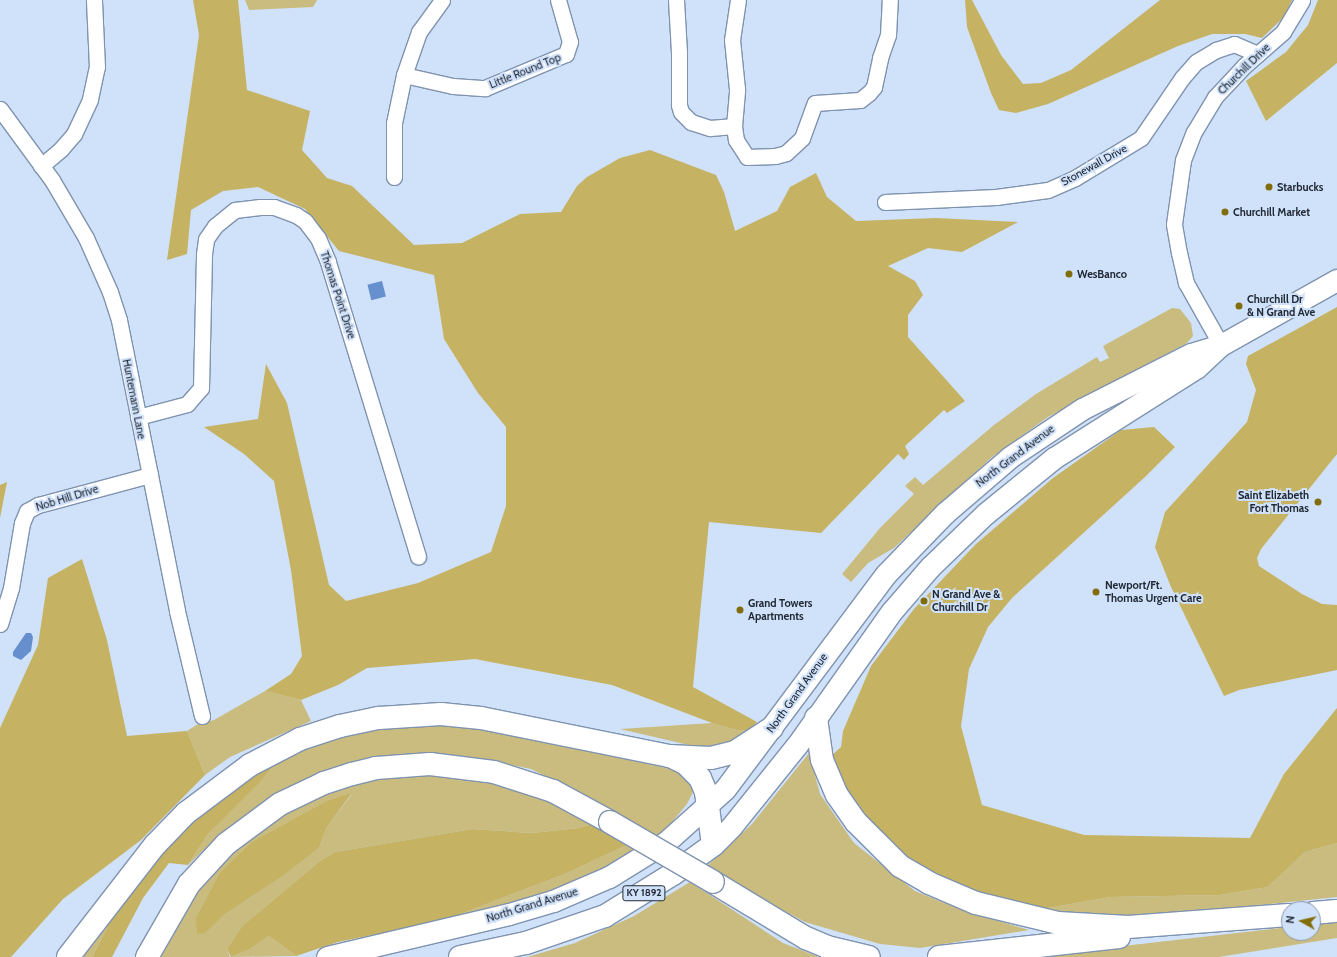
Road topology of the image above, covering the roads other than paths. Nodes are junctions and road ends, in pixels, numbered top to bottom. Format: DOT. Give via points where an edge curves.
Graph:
graph roads {
  1 [pos="94,0"];
  2 [pos="442,0"];
  3 [pos="558,0"];
  4 [pos="676,0"];
  5 [pos="738,0"];
  6 [pos="890,0"];
  7 [pos="1302,0"];
  8 [pos="1258,54"];
  9 [pos="404,75"];
  10 [pos="0,110"];
  11 [pos="734,126"];
  12 [pos="41,166"];
  13 [pos="394,177"];
  14 [pos="885,202"];
  15 [pos="1337,280"];
  16 [pos="1221,345"];
  17 [pos="138,417"];
  18 [pos="150,475"];
  19 [pos="418,557"];
  20 [pos="0,624"];
  21 [pos="202,716"];
  22 [pos="816,718"];
  23 [pos="772,728"];
  24 [pos="669,756"];
  25 [pos="708,807"];
  26 [pos="712,845"];
  27 [pos="1337,911"];
  28 [pos="1321,912"];
  29 [pos="1281,916"];
  30 [pos="1204,922"];
  31 [pos="68,957"];
  32 [pos="147,957"];
  33 [pos="328,957"];
  34 [pos="460,957"];
  35 [pos="869,957"];
  36 [pos="938,957"];
  1 -- 12 [label="street" via="97,67 90,99 74,134"];
  2 -- 9 [label="street" via="419,32"];
  3 -- 9 [label="street, Little Round Top" via="570,42 566,54 485,88 471,89"];
  4 -- 11 [label="street" via="678,96 681,112 699,126"];
  5 -- 11 [label="street" via="732,40 737,89"];
  6 -- 11 [label="street" via="888,35 874,87 869,93 860,100 816,103 802,138 786,153 775,156 755,159 747,157 736,140"];
  7 -- 8 [label="street, Churchill Drive" via="1283,32"];
  8 -- 14 [label="street, Stonewall Drive" via="1234,44 1216,50 1196,62 1141,138 1075,178 1048,190 996,196"];
  8 -- 16 [label="street, Churchill Drive" via="1224,86 1208,107 1183,160 1177,191 1174,224 1186,283"];
  9 -- 13 [label="street" via="394,122"];
  10 -- 12 [label="street, Huntemann Lane"];
  12 -- 17 [label="street, Huntemann Lane" via="86,238 110,292 119,320"];
  15 -- 16 [label="main road, North Grand Avenue / KY 1892"];
  16 -- 22 [label="main road, North Grand Avenue / KY 1892" via="1196,368 1054,458 985,514 930,567 892,611"];
  16 -- 23 [label="main road, North Grand Avenue / KY 1892" via="1191,354 1082,409 1045,432 981,480 886,574"];
  17 -- 18 [label="street, Huntemann Lane"];
  17 -- 19 [label="street, Thomas Point Drive" via="187,404 201,388 204,254 206,239 215,226 235,210 255,207 274,207 296,215 305,221 318,238 328,262"];
  18 -- 20 [label="street, Nob Hill Drive" via="38,505 28,511 22,523 11,588"];
  18 -- 21 [label="street, Huntemann Lane" via="177,611"];
  22 -- 26 [label="main road, North Grand Avenue / KY 1892" via="731,827"];
  22 -- 30 [label="main road" via="822,760 837,795 856,822 900,866 929,883 976,903 1058,923 1128,927"];
  23 -- 24 [label="main road" via="735,752 724,756"];
  23 -- 25 [label="main road, North Grand Avenue / KY 1892"];
  24 -- 25 [label="main road" via="685,763 700,778 706,792"];
  24 -- 31 [label="main road" via="482,718 446,714 379,718 340,726 300,739 250,765 186,813 155,845"];
  25 -- 26 [label="main road"];
  25 -- 33 [label="main road, North Grand Avenue / KY 1892" via="666,842 634,863 582,890 509,914"];
  26 -- 34 [label="main road, North Grand Avenue / KY 1892" via="673,874 605,916 526,943"];
  27 -- 28 [label="main road"];
  29 -- 30 [label="main road"];
  30 -- 36 [label="main road" via="1132,936"];
  32 -- 35 [label="main road, bridge" via="189,884 226,844 280,804 324,783 352,774 382,768 430,764 494,772 553,791 806,938 827,947"];
}
